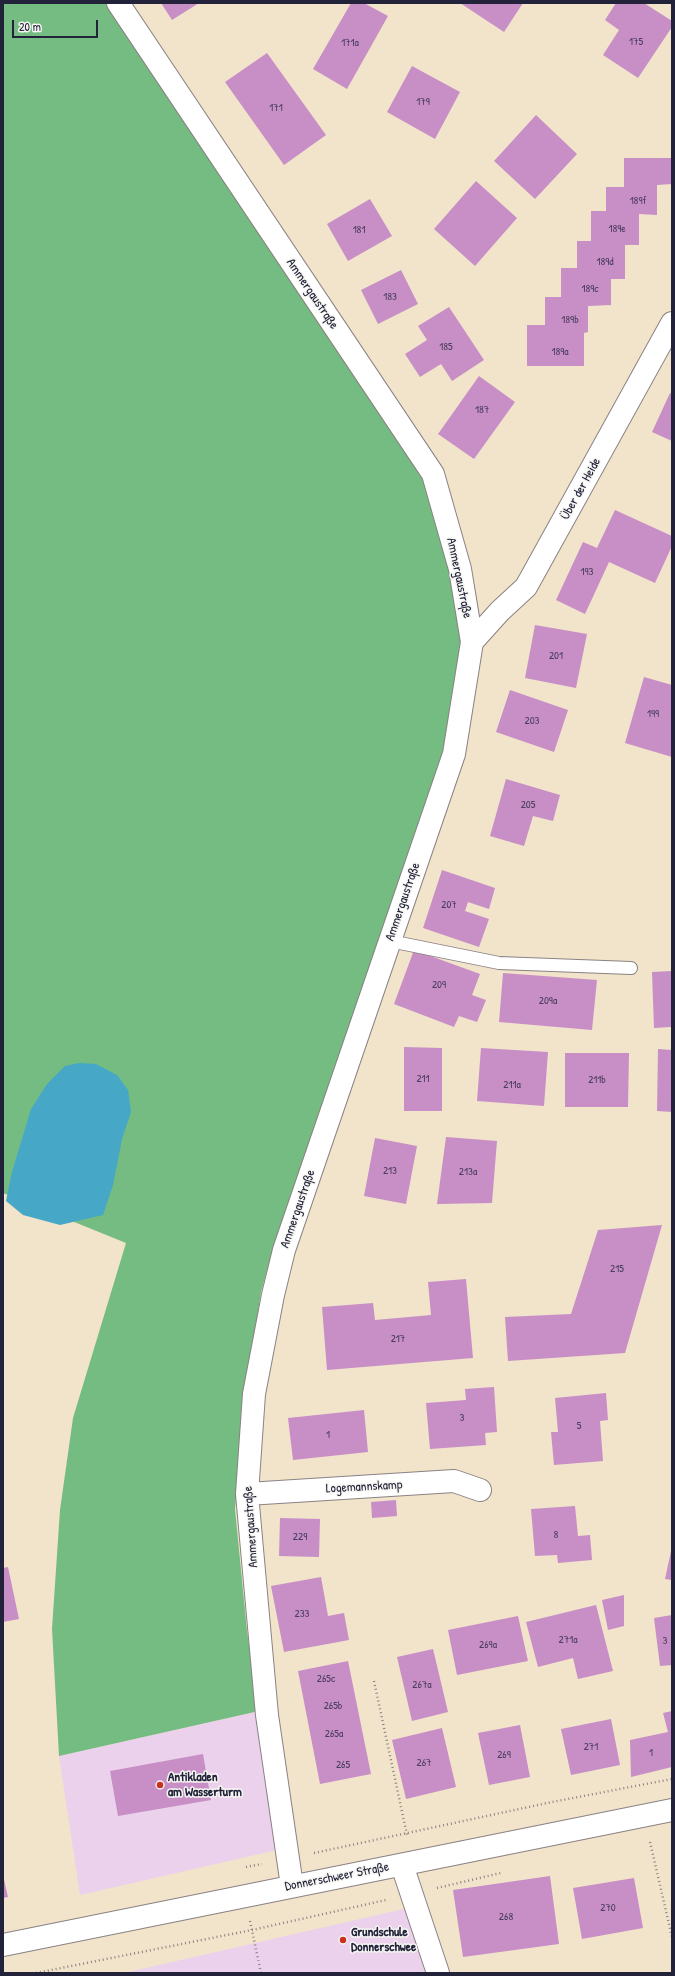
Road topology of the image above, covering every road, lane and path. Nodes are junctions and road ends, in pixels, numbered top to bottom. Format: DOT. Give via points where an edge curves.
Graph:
graph roads {
  1 [pos="118,3"];
  2 [pos="672,323"];
  3 [pos="472,642"];
  4 [pos="390,941"];
  5 [pos="631,968"];
  6 [pos="480,1490"];
  7 [pos="247,1494"];
  8 [pos="374,1681"];
  9 [pos="672,1779"];
  10 [pos="672,1810"];
  11 [pos="644,1816"];
  12 [pos="407,1835"];
  13 [pos="288,1858"];
  14 [pos="407,1864"];
  15 [pos="242,1868"];
  16 [pos="504,1872"];
  17 [pos="292,1886"];
  18 [pos="412,1894"];
  19 [pos="244,1896"];
  20 [pos="252,1930"];
  21 [pos="672,1937"];
  22 [pos="3,1945"];
  23 [pos="36,1973"];
  24 [pos="261,1973"];
  25 [pos="438,1973"];
  1 -- 3 [label="street, Ammergaustraße" via="432,474 460,569"];
  2 -- 3 [label="street, Über der Heide" via="526,587"];
  3 -- 4 [label="street, Ammergaustraße" via="454,754"];
  4 -- 5 [label="lane" via="499,963"];
  4 -- 7 [label="street, Ammergaustraße" via="284,1250 272,1296 254,1394"];
  6 -- 7 [label="street, Logemannskamp" via="454,1481"];
  7 -- 13 [label="street, Ammergaustraße" via="267,1715"];
  8 -- 12 [label="path"];
  9 -- 12 [label="path" via="552,1802"];
  10 -- 11 [label="street, Donnerschweer Straße"];
  11 -- 14 [label="street, Donnerschweer Straße"];
  11 -- 21 [label="path"];
  12 -- 13 [label="path"];
  12 -- 14 [label="path"];
  13 -- 15 [label="path"];
  13 -- 17 [label="street, Ammergaustraße"];
  14 -- 17 [label="street, Donnerschweer Straße"];
  14 -- 18 [label="street"];
  16 -- 18 [label="path"];
  17 -- 19 [label="street, Donnerschweer Straße"];
  18 -- 20 [label="path"];
  18 -- 25 [label="street"];
  19 -- 20 [label="path"];
  19 -- 22 [label="street, Donnerschweer Straße"];
  20 -- 23 [label="path"];
  20 -- 24 [label="path"];
}
